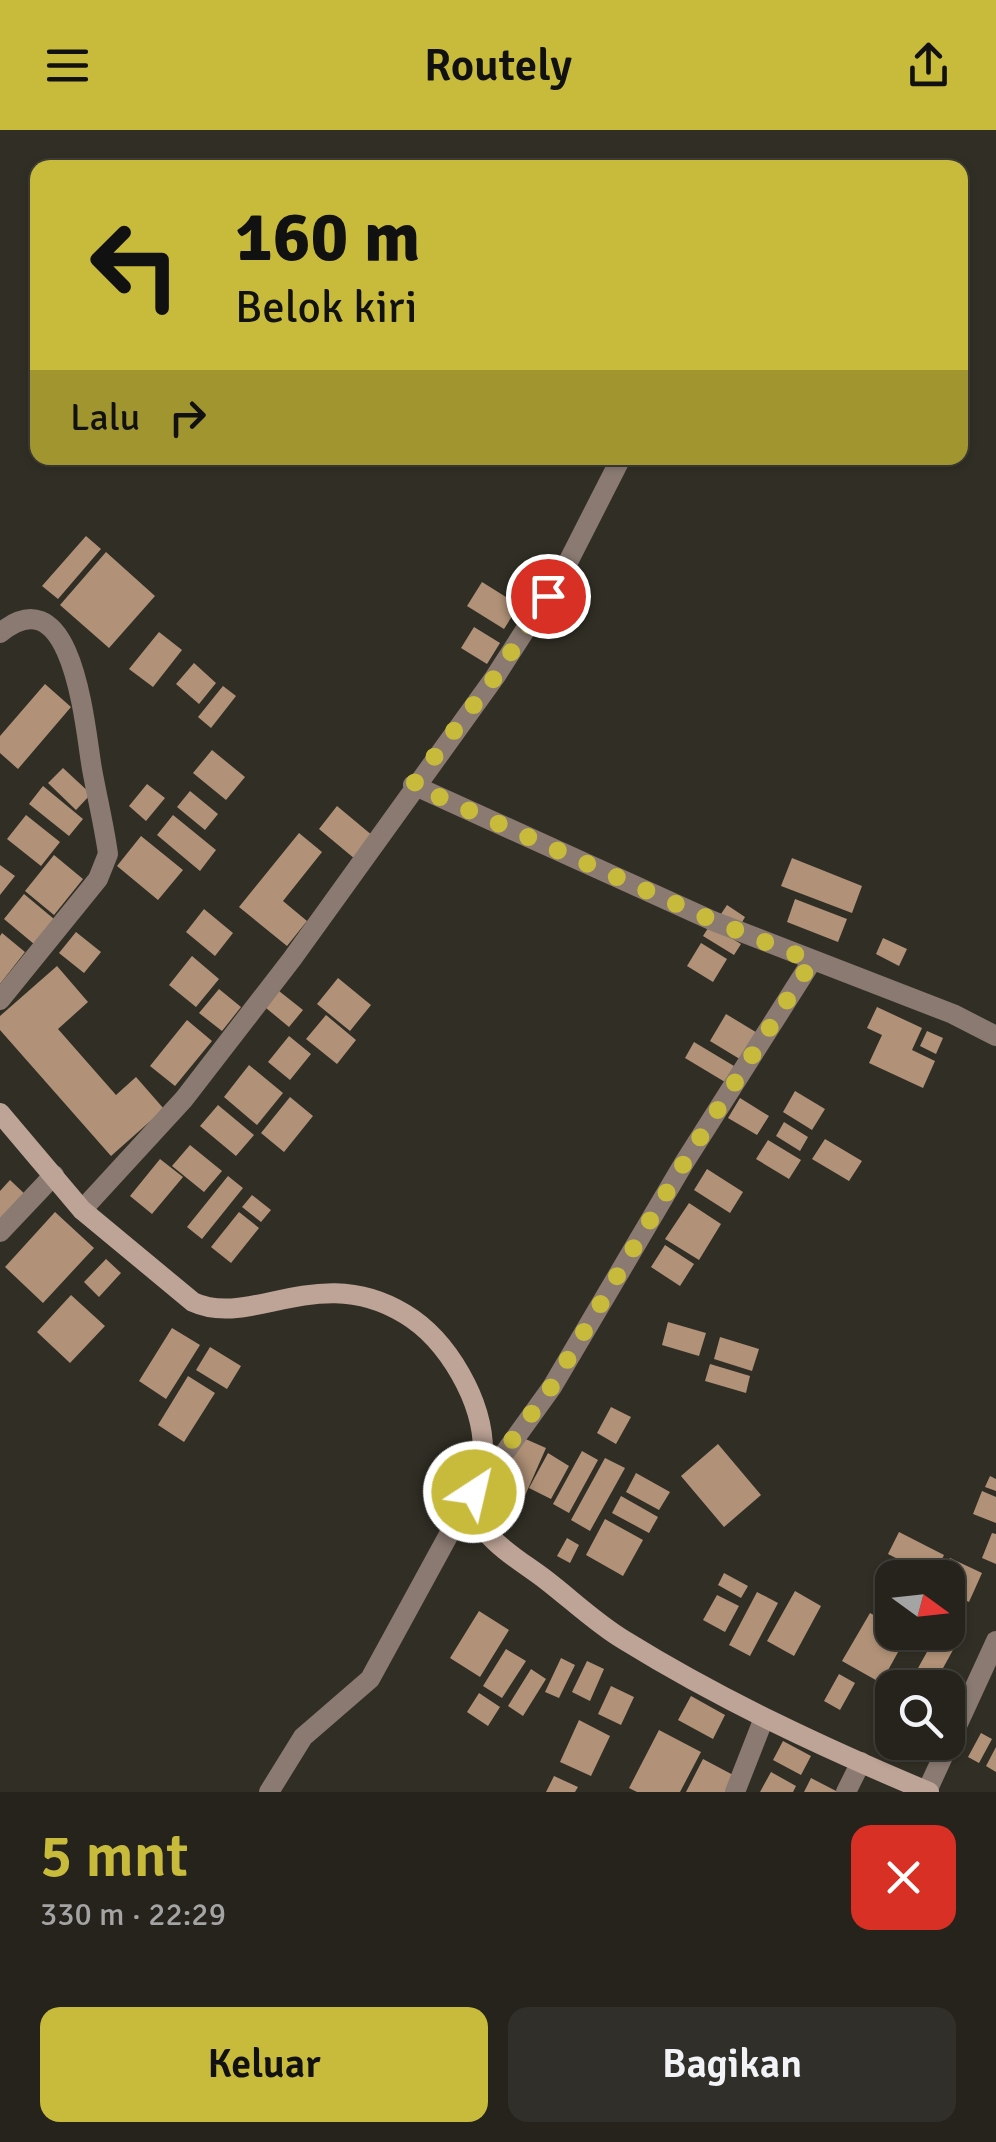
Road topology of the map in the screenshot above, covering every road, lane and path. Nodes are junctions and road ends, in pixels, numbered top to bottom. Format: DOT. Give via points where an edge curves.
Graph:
graph roads {
  1 [pos="617,465"];
  2 [pos="0,633"];
  3 [pos="413,785"];
  4 [pos="812,961"];
  5 [pos="0,1000"];
  6 [pos="996,1036"];
  7 [pos="0,1113"];
  8 [pos="54,1175"];
  9 [pos="82,1210"];
  10 [pos="0,1232"];
  11 [pos="474,1492"];
  12 [pos="996,1641"];
  13 [pos="764,1718"];
  14 [pos="861,1762"];
  15 [pos="268,1792"];
  16 [pos="734,1792"];
  17 [pos="846,1792"];
  18 [pos="928,1792"];
  1 -- 3 [label="street" via="565,568 495,677"];
  2 -- 5 [label="street" via="16,621 35,621 68,648 108,854 98,880"];
  3 -- 4 [label="street"];
  3 -- 9 [label="street" via="184,1099"];
  4 -- 6 [label="street"];
  4 -- 11 [label="street" via="552,1386"];
  7 -- 8 [label="main road"];
  8 -- 9 [label="main road"];
  8 -- 10 [label="street"];
  9 -- 11 [label="main road" via="204,1307 321,1290 358,1293 415,1321 449,1351 480,1427 483,1456"];
  11 -- 13 [label="main road" via="486,1533 621,1639"];
  11 -- 15 [label="street" via="370,1679 303,1737"];
  12 -- 18 [label="street"];
  13 -- 14 [label="main road"];
  13 -- 16 [label="street"];
  14 -- 17 [label="street"];
  14 -- 18 [label="main road"];
}
